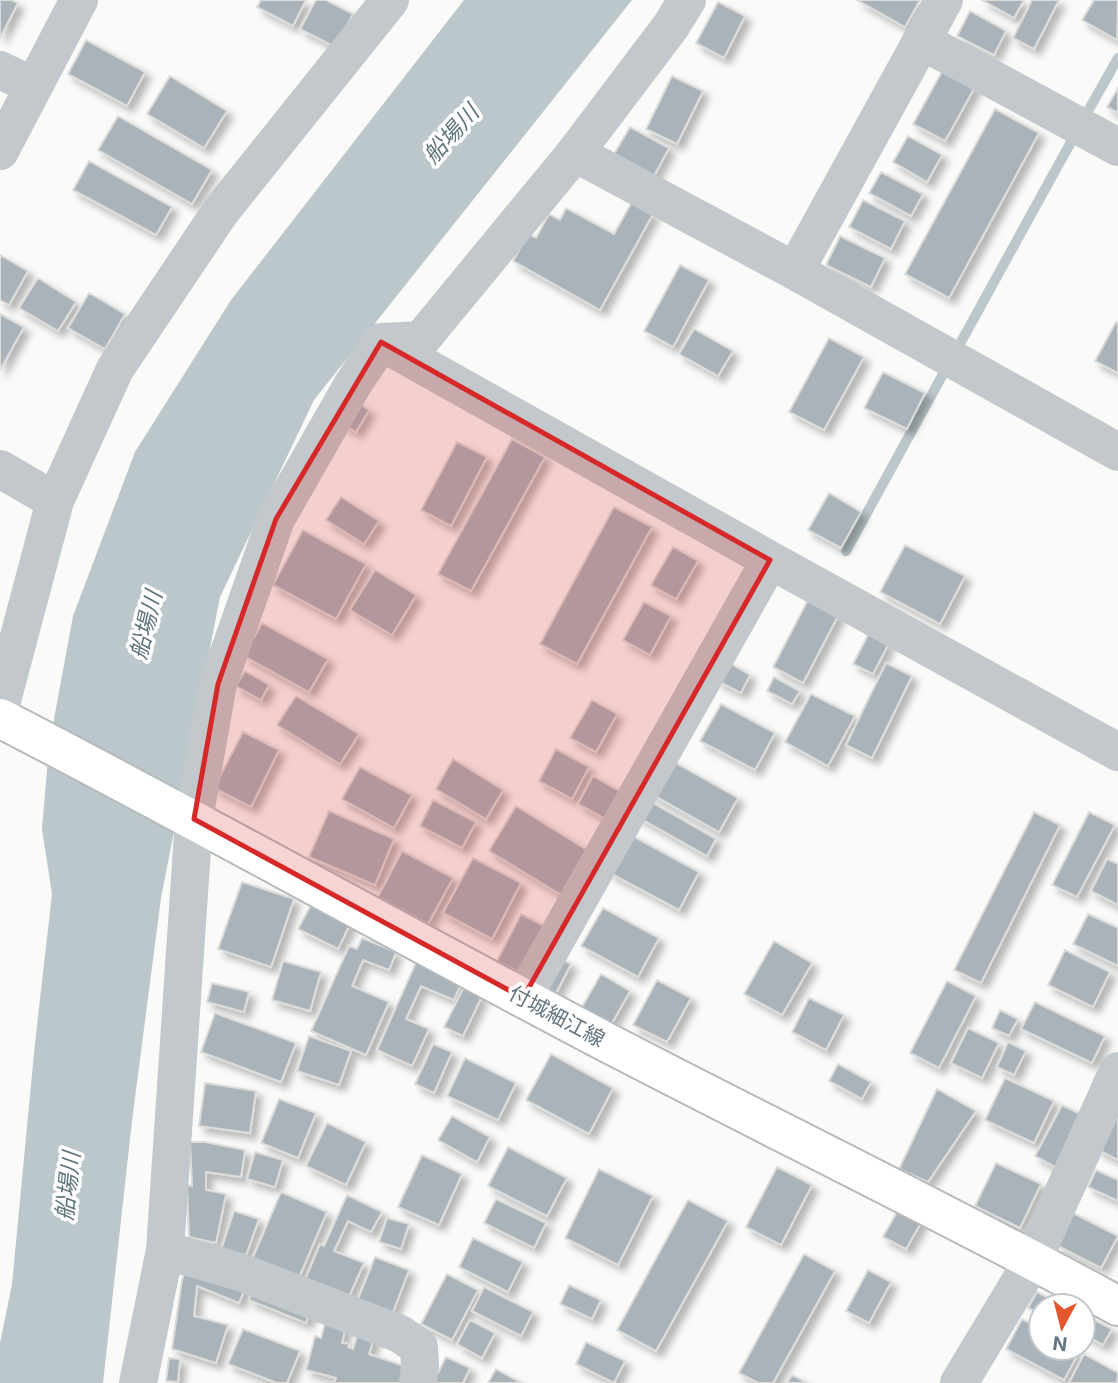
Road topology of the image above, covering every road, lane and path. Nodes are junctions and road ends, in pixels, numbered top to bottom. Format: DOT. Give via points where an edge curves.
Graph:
graph roads {
  1 [pos="79,0"];
  2 [pos="390,0"];
  3 [pos="687,0"];
  4 [pos="944,0"];
  5 [pos="922,41"];
  6 [pos="16,78"];
  7 [pos="1118,146"];
  8 [pos="0,151"];
  9 [pos="575,153"];
  10 [pos="795,271"];
  11 [pos="381,342"];
  12 [pos="1118,452"];
  13 [pos="0,469"];
  14 [pos="55,501"];
  15 [pos="770,561"];
  16 [pos="9,720"];
  17 [pos="1118,752"];
  18 [pos="189,817"];
  19 [pos="523,998"];
  20 [pos="1118,1071"];
  21 [pos="165,1250"];
  22 [pos="1033,1260"];
  23 [pos="1118,1306"];
  24 [pos="138,1383"];
  25 [pos="418,1383"];
  26 [pos="959,1383"];
  1 -- 6 [label="street"];
  2 -- 14 [label="street" via="222,211 115,369"];
  3 -- 9 [label="street"];
  4 -- 5 [label="street"];
  5 -- 7 [label="street"];
  5 -- 10 [label="street"];
  6 -- 8 [label="street"];
  9 -- 10 [label="street"];
  9 -- 11 [label="street" via="421,340"];
  10 -- 12 [label="street"];
  11 -- 15 [label="street"];
  11 -- 18 [label="street" via="352,384 276,519 218,684"];
  13 -- 14 [label="street"];
  14 -- 16 [label="street"];
  15 -- 17 [label="street"];
  15 -- 19 [label="street"];
  16 -- 18 [label="main road, 付城細江線"];
  18 -- 19 [label="main road, 付城細江線"];
  18 -- 21 [label="street"];
  19 -- 22 [label="main road, 付城細江線"];
  20 -- 22 [label="street"];
  21 -- 24 [label="street"];
  21 -- 25 [label="street" via="243,1273 400,1334 419,1347"];
  22 -- 23 [label="main road, 付城細江線"];
  22 -- 26 [label="street"];
}
